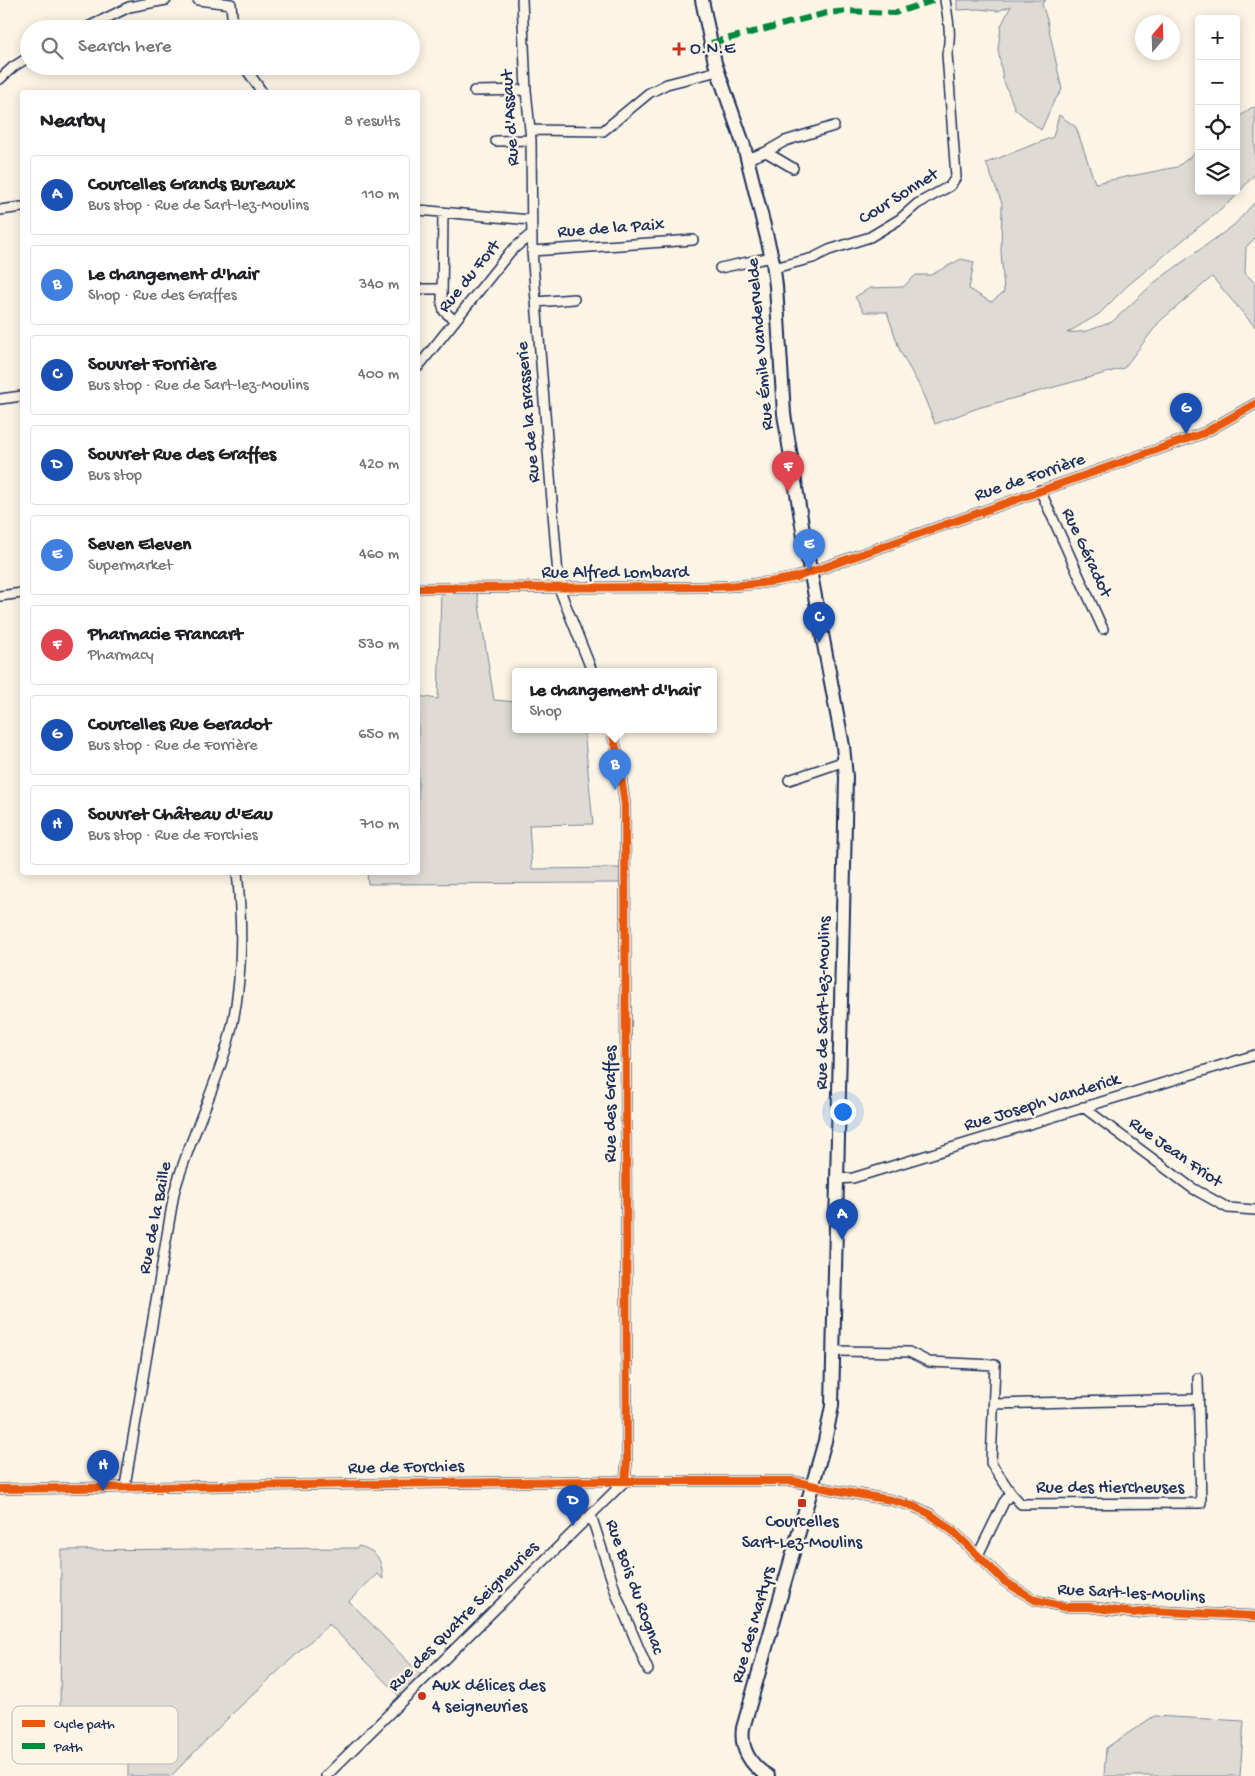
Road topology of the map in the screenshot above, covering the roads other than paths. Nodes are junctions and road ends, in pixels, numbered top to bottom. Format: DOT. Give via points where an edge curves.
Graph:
graph roads {
  1 [pos="166,0"];
  2 [pos="198,0"];
  3 [pos="522,0"];
  4 [pos="702,0"];
  5 [pos="945,0"];
  6 [pos="235,2"];
  7 [pos="102,20"];
  8 [pos="234,20"];
  9 [pos="20,63"];
  10 [pos="718,71"];
  11 [pos="250,75"];
  12 [pos="0,79"];
  13 [pos="261,90"];
  14 [pos="526,90"];
  15 [pos="474,91"];
  16 [pos="834,126"];
  17 [pos="531,130"];
  18 [pos="531,140"];
  19 [pos="496,141"];
  20 [pos="766,152"];
  21 [pos="747,159"];
  22 [pos="793,168"];
  23 [pos="20,207"];
  24 [pos="0,210"];
  25 [pos="420,210"];
  26 [pos="442,212"];
  27 [pos="531,220"];
  28 [pos="531,234"];
  29 [pos="693,240"];
  30 [pos="532,250"];
  31 [pos="773,263"];
  32 [pos="720,268"];
  33 [pos="420,289"];
  34 [pos="441,289"];
  35 [pos="574,299"];
  36 [pos="536,302"];
  37 [pos="455,321"];
  38 [pos="420,365"];
  39 [pos="20,396"];
  40 [pos="0,399"];
  41 [pos="1255,404"];
  42 [pos="1040,490"];
  43 [pos="811,572"];
  44 [pos="420,588"];
  45 [pos="559,588"];
  46 [pos="20,593"];
  47 [pos="0,596"];
  48 [pos="1103,628"];
  49 [pos="591,668"];
  50 [pos="612,733"];
  51 [pos="845,761"];
  52 [pos="789,780"];
  53 [pos="237,875"];
  54 [pos="1255,1055"];
  55 [pos="1083,1107"];
  56 [pos="838,1179"];
  57 [pos="1255,1210"];
  58 [pos="834,1351"];
  59 [pos="1198,1378"];
  60 [pos="1199,1399"];
  61 [pos="994,1404"];
  62 [pos="625,1481"];
  63 [pos="813,1484"];
  64 [pos="125,1486"];
  65 [pos="0,1488"];
  66 [pos="1011,1493"];
  67 [pos="591,1515"];
  68 [pos="945,1524"];
  69 [pos="978,1555"];
  70 [pos="1255,1616"];
  71 [pos="648,1670"];
  72 [pos="764,1774"];
  73 [pos="326,1776"];
  1 -- 7 [label="street" via="129,7"];
  2 -- 6 [label="street"];
  3 -- 14 [label="street, Rue d'Assaut"];
  4 -- 10 [label="main road, Rue Émile Vandervelde"];
  5 -- 31 [label="street, Cour Sonnet" via="950,29 947,54 956,177 950,186 870,236 813,258"];
  6 -- 8 [label="street"];
  9 -- 12 [label="street"];
  10 -- 17 [label="street" via="667,84 649,93 604,130"];
  10 -- 21 [label="main road, Rue Émile Vandervelde"];
  11 -- 13 [label="street"];
  14 -- 15 [label="street"];
  14 -- 17 [label="street, Rue d'Assaut"];
  16 -- 20 [label="street" via="784,141"];
  17 -- 18 [label="street, Rue d'Assaut"];
  18 -- 19 [label="street"];
  18 -- 27 [label="street, Rue d'Assaut"];
  20 -- 21 [label="street"];
  20 -- 22 [label="street"];
  21 -- 31 [label="main road, Rue Émile Vandervelde"];
  23 -- 24 [label="street"];
  25 -- 26 [label="street"];
  26 -- 27 [label="street"];
  26 -- 34 [label="street"];
  27 -- 28 [label="street, Rue d'Assaut"];
  28 -- 30 [label="street, Rue de la Brasserie"];
  28 -- 37 [label="street, Rue du Fort" via="510,252"];
  29 -- 30 [label="street, Rue de la Paix"];
  30 -- 36 [label="street, Rue de la Brasserie"];
  31 -- 32 [label="street, Cour Sonnet"];
  31 -- 43 [label="main road, Rue Émile Vandervelde" via="784,409"];
  33 -- 34 [label="street"];
  34 -- 37 [label="street" via="444,311"];
  35 -- 36 [label="street"];
  36 -- 45 [label="street, Rue de la Brasserie"];
  37 -- 38 [label="street, Rue du Fort"];
  39 -- 40 [label="street"];
  41 -- 42 [label="street, Rue de Forrière" via="1204,433"];
  42 -- 43 [label="street, Rue de Forrière"];
  42 -- 48 [label="street, Rue Géradot"];
  43 -- 45 [label="street, Rue Alfred Lombard" via="737,587"];
  43 -- 51 [label="main road, Rue de Sart-lez-Moulins"];
  44 -- 45 [label="street, Rue Alfred Lombard"];
  45 -- 49 [label="street"];
  46 -- 47 [label="street"];
  50 -- 62 [label="street, Rue des Graffes" via="625,806"];
  51 -- 52 [label="street"];
  51 -- 56 [label="main road, Rue de Sart-lez-Moulins"];
  53 -- 64 [label="street, Rue de la Baille" via="241,949 237,999 222,1061 182,1162 174,1193"];
  54 -- 55 [label="street, Rue Joseph Vanderick"];
  55 -- 56 [label="street, Rue Joseph Vanderick" via="853,1178"];
  55 -- 57 [label="street, Rue Jean Friot" via="1192,1188 1228,1208"];
  56 -- 58 [label="main road, Rue de Sart-lez-Moulins"];
  58 -- 61 [label="street" via="909,1352 929,1362 995,1365"];
  58 -- 63 [label="main road, Rue de Sart-lez-Moulins" via="832,1406"];
  59 -- 60 [label="street, Rue des Hiercheuses"];
  60 -- 61 [label="street"];
  60 -- 66 [label="street, Rue des Hiercheuses" via="1201,1504 1021,1504"];
  61 -- 66 [label="street" via="991,1464"];
  62 -- 63 [label="street, Rue de Forchies" via="793,1480"];
  62 -- 64 [label="street, Rue de Forchies"];
  62 -- 67 [label="street, Rue des Quatre Seigneuries"];
  63 -- 68 [label="street, Rue de Forchies" via="913,1506"];
  63 -- 72 [label="main road, Rue des Martyrs" via="743,1728 746,1752"];
  64 -- 65 [label="street, Rue de Forchies"];
  66 -- 69 [label="street"];
  67 -- 71 [label="street, Rue Bois du Rognac" via="617,1596"];
  67 -- 73 [label="street, Rue des Quatre Seigneuries"];
  68 -- 69 [label="street, Rue Sart-les-Moulins"];
  69 -- 70 [label="street, Rue Sart-les-Moulins" via="1012,1587 1043,1603 1133,1613"];
}
